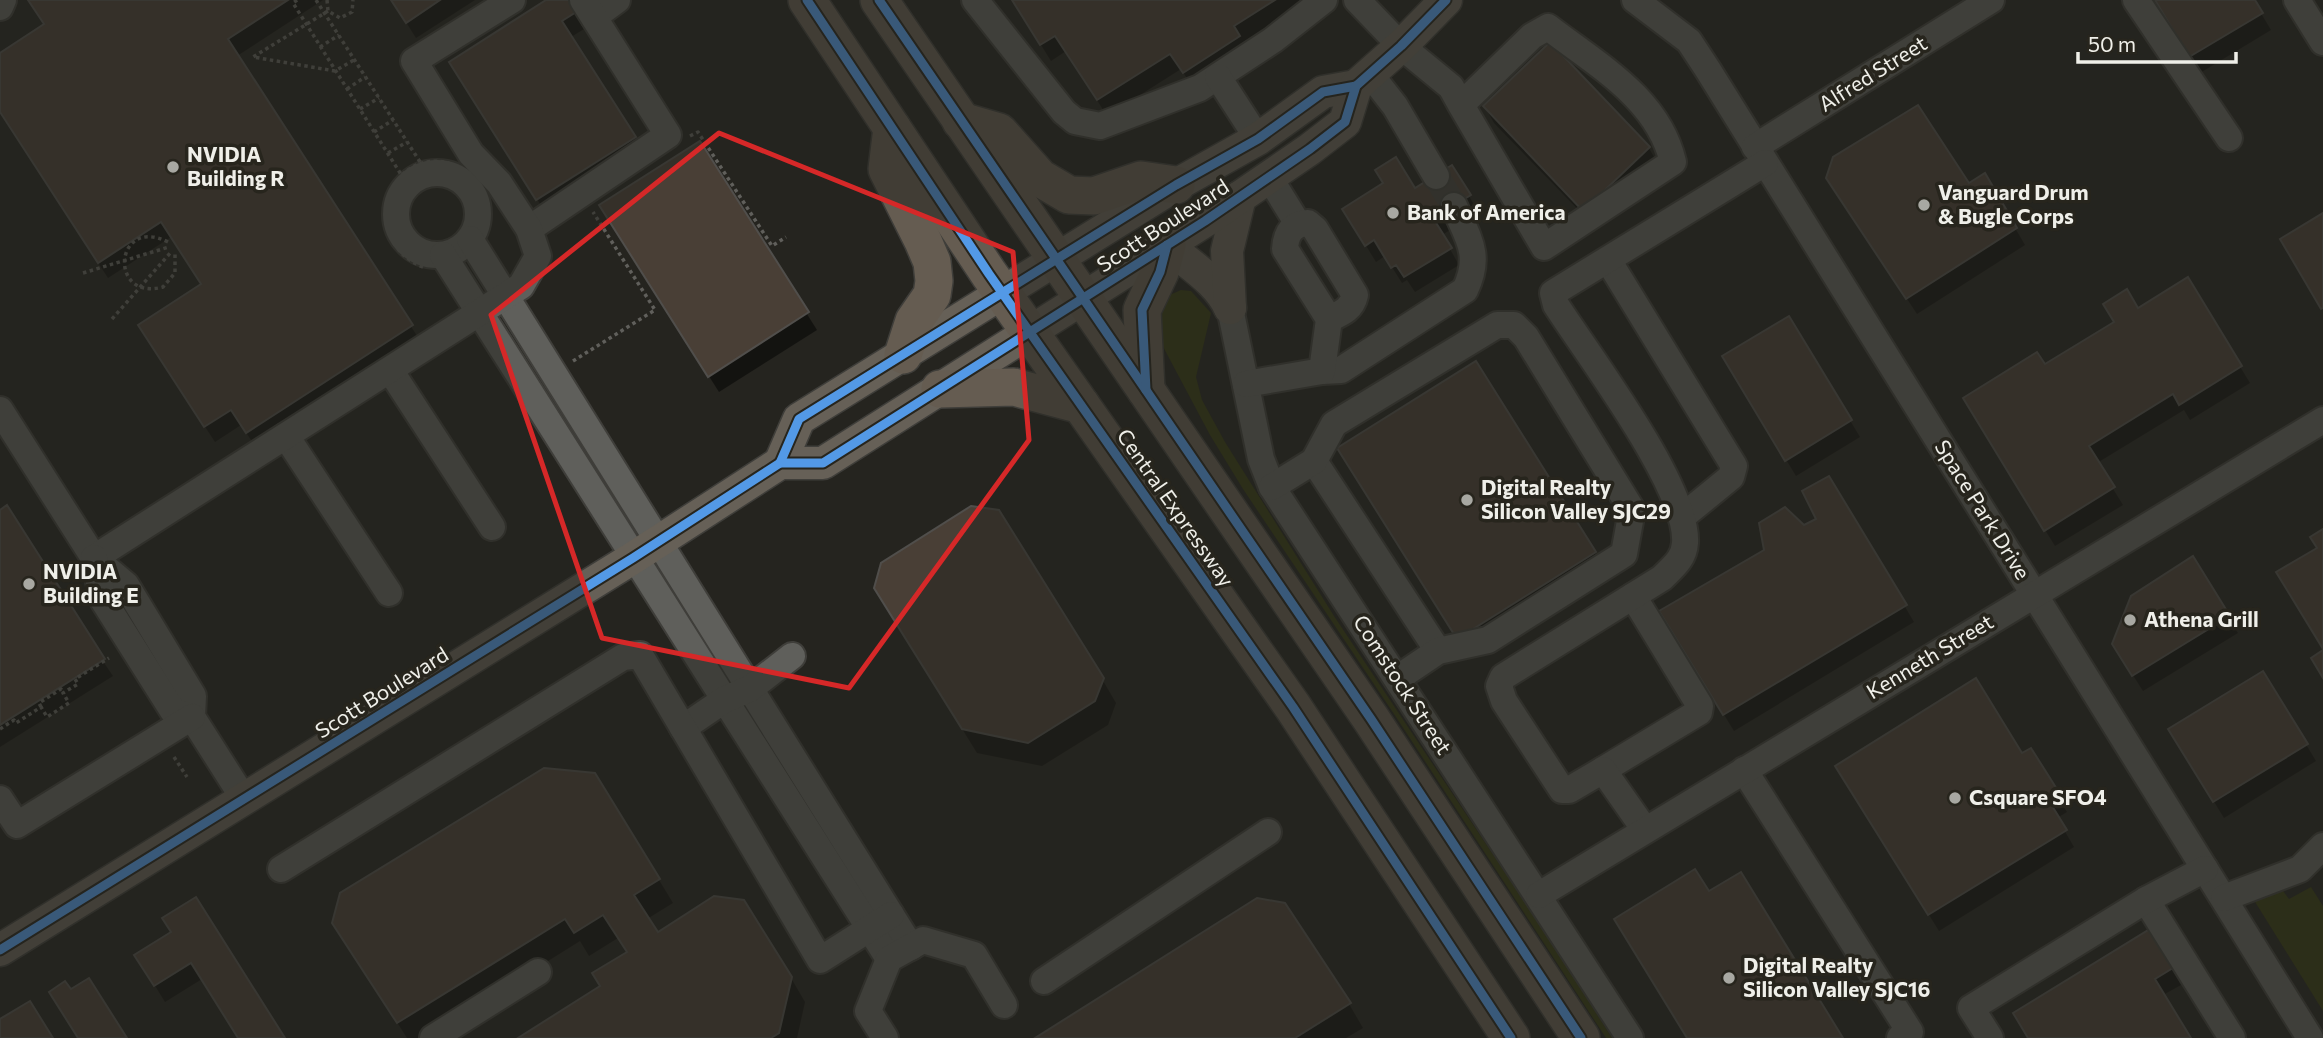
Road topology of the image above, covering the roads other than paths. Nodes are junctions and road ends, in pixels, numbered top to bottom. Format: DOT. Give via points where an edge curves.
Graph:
graph roads {
  1 [pos="3,0"];
  2 [pos="512,0"];
  3 [pos="617,0"];
  4 [pos="807,0"];
  5 [pos="879,0"];
  6 [pos="975,0"];
  7 [pos="1324,0"];
  8 [pos="1357,0"];
  9 [pos="1446,0"];
  10 [pos="1635,0"];
  11 [pos="1991,0"];
  12 [pos="2136,0"];
  13 [pos="2297,0"];
  14 [pos="0,8"];
  15 [pos="588,8"];
  16 [pos="2323,42"];
  17 [pos="1401,46"];
  18 [pos="1218,77"];
  19 [pos="1363,80"];
  20 [pos="1461,105"];
  21 [pos="961,121"];
  22 [pos="892,128"];
  23 [pos="2229,138"];
  24 [pos="1258,139"];
  25 [pos="1760,155"];
  26 [pos="1436,176"];
  27 [pos="1269,177"];
  28 [pos="1176,185"];
  29 [pos="1240,197"];
  30 [pos="1454,206"];
  31 [pos="1298,224"];
  32 [pos="528,229"];
  33 [pos="470,239"];
  34 [pos="1167,245"];
  35 [pos="1608,260"];
  36 [pos="447,261"];
  37 [pos="1056,261"];
  38 [pos="1002,293"];
  39 [pos="505,296"];
  40 [pos="1082,299"];
  41 [pos="1230,308"];
  42 [pos="479,313"];
  43 [pos="1329,319"];
  44 [pos="1030,332"];
  45 [pos="903,355"];
  46 [pos="390,369"];
  47 [pos="1322,372"];
  48 [pos="1246,384"];
  49 [pos="940,388"];
  50 [pos="1146,390"];
  51 [pos="1081,405"];
  52 [pos="0,410"];
  53 [pos="2323,420"];
  54 [pos="286,436"];
  55 [pos="1314,461"];
  56 [pos="780,463"];
  57 [pos="1272,488"];
  58 [pos="1682,517"];
  59 [pos="492,527"];
  60 [pos="660,541"];
  61 [pos="94,558"];
  62 [pos="633,558"];
  63 [pos="389,593"];
  64 [pos="2034,594"];
  65 [pos="1633,596"];
  66 [pos="1438,651"];
  67 [pos="792,656"];
  68 [pos="1398,678"];
  69 [pos="751,688"];
  70 [pos="724,700"];
  71 [pos="192,717"];
  72 [pos="683,728"];
  73 [pos="1603,770"];
  74 [pos="1744,770"];
  75 [pos="0,799"];
  76 [pos="244,799"];
  77 [pos="1644,830"];
  78 [pos="1268,832"];
  79 [pos="2323,846"];
  80 [pos="281,869"];
  81 [pos="2205,869"];
  82 [pos="1539,895"];
  83 [pos="2224,898"];
  84 [pos="2146,900"];
  85 [pos="880,922"];
  86 [pos="0,950"];
  87 [pos="900,953"];
  88 [pos="538,972"];
  89 [pos="1044,981"];
  90 [pos="1004,1005"];
  91 [pos="433,1038"];
  92 [pos="885,1038"];
  93 [pos="1511,1038"];
  94 [pos="1581,1038"];
  95 [pos="1630,1038"];
  96 [pos="1900,1038"];
  97 [pos="1990,1038"];
  98 [pos="2232,1038"];
  99 [pos="2310,1038"];
  1 -- 14 [label="street"];
  2 -- 32 [label="street" via="414,61 471,154 499,183"];
  3 -- 15 [label="street"];
  4 -- 22 [label="highway, Central Expressway"];
  5 -- 21 [label="highway, Central Expressway"];
  6 -- 18 [label="street" via="1063,112 1087,126 1100,126 1189,93"];
  7 -- 18 [label="street"];
  8 -- 17 [label="street"];
  9 -- 17 [label="main road"];
  10 -- 25 [label="street, Space Park Drive" via="1689,41"];
  11 -- 25 [label="street, Alfred Street"];
  12 -- 23 [label="street"];
  13 -- 16 [label="street"];
  15 -- 32 [label="street" via="668,135"];
  17 -- 19 [label="main road"];
  17 -- 20 [label="street" via="1451,87"];
  18 -- 24 [label="street"];
  19 -- 24 [label="main road, Scott Boulevard" via="1322,92"];
  19 -- 26 [label="street" via="1395,106"];
  19 -- 27 [label="main road, Scott Boulevard" via="1345,122"];
  20 -- 20 [label="street" via="1544,247 1673,162 1670,146 1641,99 1548,27 1532,36"];
  21 -- 28 [label="highway" via="999,132 1040,178 1069,195 1094,196 1140,180"];
  21 -- 37 [label="highway, Central Expressway"];
  22 -- 38 [label="highway, Central Expressway"];
  22 -- 45 [label="highway" via="887,169 923,240 934,281 932,295 914,321"];
  24 -- 28 [label="main road, Scott Boulevard"];
  25 -- 35 [label="street, Alfred Street"];
  25 -- 64 [label="street, Space Park Drive"];
  27 -- 29 [label="main road, Scott Boulevard"];
  27 -- 31 [label="street"];
  28 -- 37 [label="main road, Scott Boulevard"];
  29 -- 34 [label="main road, Scott Boulevard"];
  29 -- 41 [label="main road" via="1227,251"];
  30 -- 47 [label="street" via="1473,248 1474,270 1465,290 1341,370"];
  31 -- 43 [label="street" via="1285,249"];
  31 -- 43 [label="street" via="1308,223 1315,229 1355,295 1347,310"];
  32 -- 39 [label="street" via="538,256 521,286"];
  33 -- 36 [label="street"];
  33 -- 36 [label="street" via="478,213 475,199 457,177 429,173 404,188 397,200 397,228 415,250"];
  33 -- 39 [label="street"];
  34 -- 40 [label="main road, Scott Boulevard"];
  34 -- 41 [label="main road" via="1208,277"];
  34 -- 50 [label="highway" via="1142,310"];
  35 -- 58 [label="street" via="1734,466 1731,477"];
  35 -- 58 [label="street, Alfred Street" via="1553,293 1556,305 1646,445"];
  36 -- 42 [label="street"];
  37 -- 38 [label="main road, Scott Boulevard"];
  37 -- 40 [label="highway, Central Expressway"];
  38 -- 44 [label="highway, Central Expressway"];
  38 -- 45 [label="main road, Scott Boulevard"];
  39 -- 42 [label="street"];
  39 -- 60 [label="street"];
  40 -- 44 [label="main road, Scott Boulevard"];
  40 -- 50 [label="highway, Central Expressway"];
  41 -- 48 [label="street, Comstock Street"];
  42 -- 46 [label="street"];
  42 -- 62 [label="street"];
  43 -- 47 [label="street"];
  44 -- 49 [label="main road, Scott Boulevard"];
  44 -- 51 [label="highway, Central Expressway"];
  45 -- 56 [label="main road, Scott Boulevard" via="799,419"];
  46 -- 54 [label="street"];
  46 -- 59 [label="street"];
  47 -- 48 [label="street"];
  48 -- 57 [label="street, Comstock Street" via="1261,459"];
  49 -- 51 [label="highway" via="1014,387"];
  49 -- 56 [label="main road, Scott Boulevard" via="823,463"];
  50 -- 94 [label="highway, Central Expressway"];
  51 -- 93 [label="highway, Central Expressway" via="1293,707"];
  52 -- 61 [label="street"];
  53 -- 64 [label="street, Kenneth Street"];
  54 -- 61 [label="street"];
  54 -- 63 [label="street"];
  55 -- 57 [label="street"];
  55 -- 66 [label="street"];
  55 -- 66 [label="street" via="1334,424 1497,325 1514,325 1526,337 1632,510 1624,554 1488,640"];
  56 -- 60 [label="main road, Scott Boulevard"];
  57 -- 68 [label="street, Comstock Street"];
  58 -- 65 [label="street" via="1685,545 1681,560"];
  60 -- 62 [label="main road, Scott Boulevard"];
  60 -- 69 [label="street"];
  61 -- 71 [label="street" via="126,585 170,656 193,696"];
  62 -- 70 [label="street"];
  62 -- 76 [label="main road, Scott Boulevard"];
  64 -- 74 [label="street, Kenneth Street"];
  64 -- 81 [label="street, Space Park Drive"];
  65 -- 73 [label="street" via="1700,706 1699,712"];
  65 -- 73 [label="street" via="1503,677 1499,686 1562,790"];
  66 -- 68 [label="street"];
  67 -- 69 [label="street"];
  68 -- 82 [label="street, Comstock Street"];
  69 -- 70 [label="street"];
  69 -- 85 [label="street"];
  70 -- 72 [label="street"];
  70 -- 85 [label="street"];
  71 -- 75 [label="street" via="17,825"];
  71 -- 76 [label="street"];
  72 -- 80 [label="street" via="640,655 623,657"];
  72 -- 85 [label="street" via="820,960"];
  73 -- 77 [label="street"];
  74 -- 77 [label="street, Kenneth Street"];
  74 -- 96 [label="street" via="1910,1032"];
  76 -- 86 [label="main road, Scott Boulevard"];
  77 -- 82 [label="street, Kenneth Street"];
  78 -- 89 [label="street"];
  79 -- 83 [label="street" via="2300,869"];
  81 -- 83 [label="street, Space Park Drive"];
  81 -- 84 [label="street"];
  82 -- 95 [label="street, Comstock Street"];
  83 -- 99 [label="street, Space Park Drive"];
  84 -- 97 [label="street" via="1971,1007"];
  84 -- 98 [label="street"];
  85 -- 87 [label="street"];
  87 -- 90 [label="street" via="923,940 974,955"];
  87 -- 92 [label="street" via="868,1010"];
  88 -- 91 [label="street"];
}
